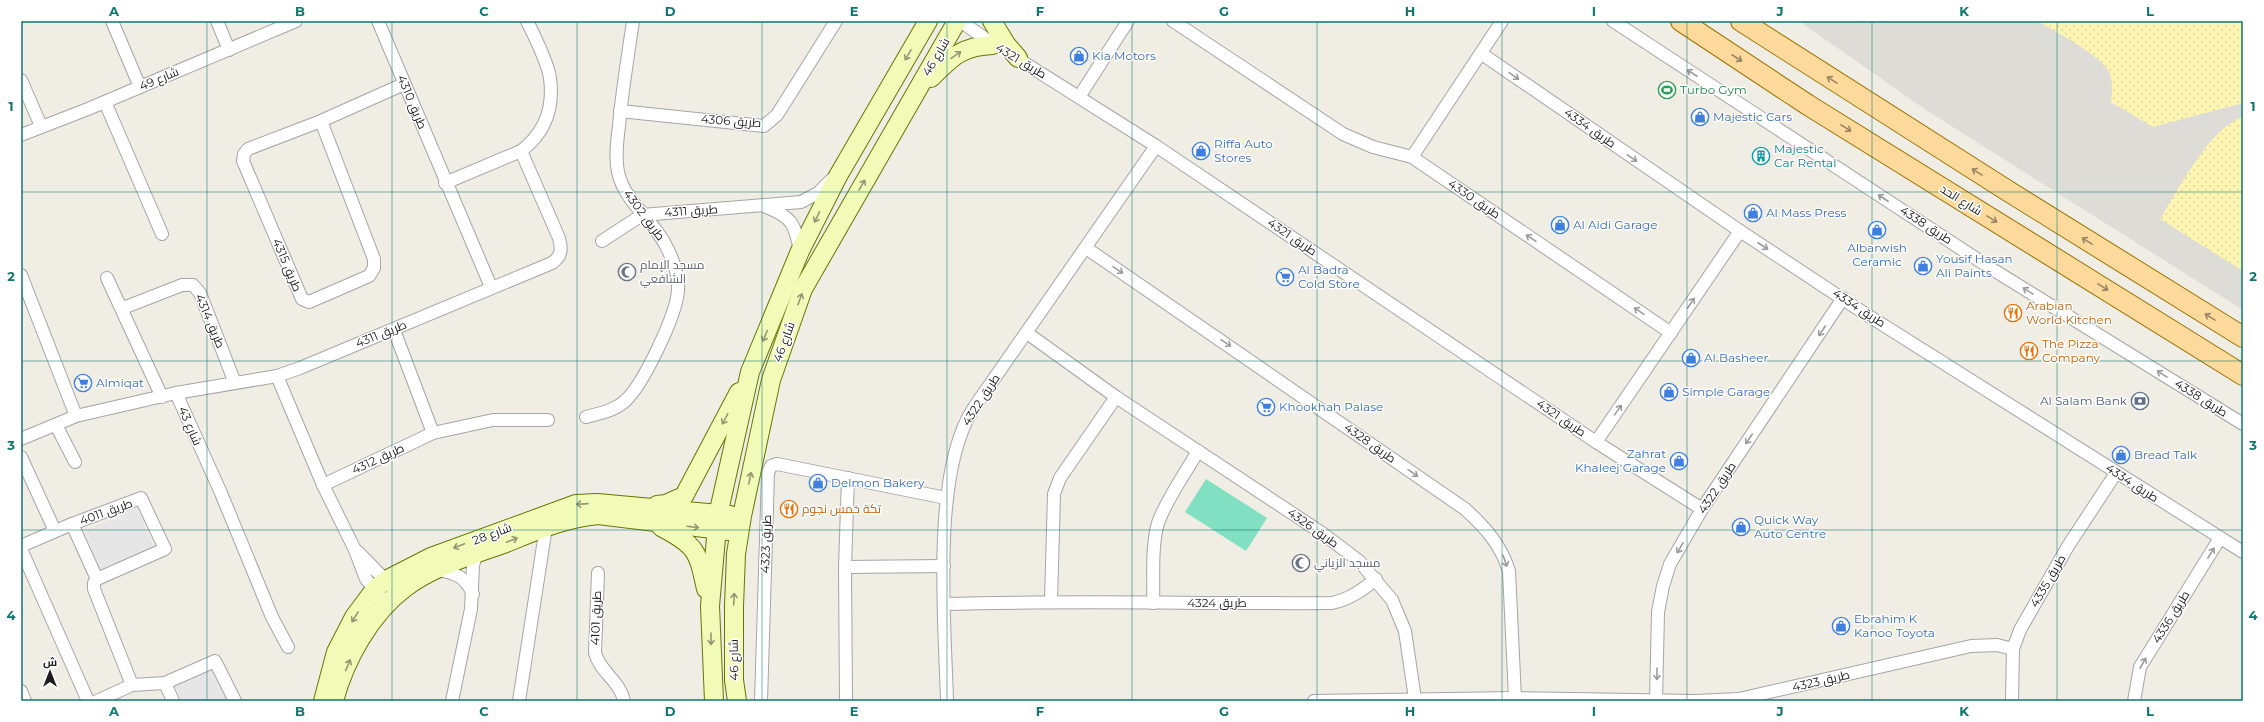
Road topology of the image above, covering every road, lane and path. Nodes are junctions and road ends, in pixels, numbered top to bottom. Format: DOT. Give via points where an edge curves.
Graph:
graph roads {
  1 [pos="112,21"];
  2 [pos="217,21"];
  3 [pos="296,21"];
  4 [pos="378,21"];
  5 [pos="527,21"];
  6 [pos="633,21"];
  7 [pos="836,21"];
  8 [pos="928,21"];
  9 [pos="957,21"];
  10 [pos="960,21"];
  11 [pos="992,21"];
  12 [pos="1128,21"];
  13 [pos="1173,21"];
  14 [pos="1502,21"];
  15 [pos="1613,21"];
  16 [pos="1681,21"];
  17 [pos="1741,21"];
  18 [pos="993,44"];
  19 [pos="229,50"];
  20 [pos="1482,54"];
  21 [pos="1018,58"];
  22 [pos="21,80"];
  23 [pos="404,84"];
  24 [pos="140,87"];
  25 [pos="917,91"];
  26 [pos="1079,97"];
  27 [pos="104,102"];
  28 [pos="620,111"];
  29 [pos="321,121"];
  30 [pos="41,126"];
  31 [pos="21,135"];
  32 [pos="1156,146"];
  33 [pos="521,151"];
  34 [pos="1412,157"];
  35 [pos="838,176"];
  36 [pos="445,183"];
  37 [pos="763,206"];
  38 [pos="642,215"];
  39 [pos="1740,231"];
  40 [pos="162,234"];
  41 [pos="602,241"];
  42 [pos="1086,248"];
  43 [pos="800,251"];
  44 [pos="21,277"];
  45 [pos="107,278"];
  46 [pos="491,287"];
  47 [pos="1843,298"];
  48 [pos="123,308"];
  49 [pos="394,330"];
  50 [pos="1027,332"];
  51 [pos="1671,333"];
  52 [pos="2243,337"];
  53 [pos="750,372"];
  54 [pos="2243,375"];
  55 [pos="277,376"];
  56 [pos="235,383"];
  57 [pos="176,393"];
  58 [pos="162,396"];
  59 [pos="1116,396"];
  60 [pos="76,416"];
  61 [pos="586,417"];
  62 [pos="548,420"];
  63 [pos="2243,424"];
  64 [pos="56,425"];
  65 [pos="433,433"];
  66 [pos="21,439"];
  67 [pos="1596,442"];
  68 [pos="1198,451"];
  69 [pos="21,457"];
  70 [pos="75,462"];
  71 [pos="2116,473"];
  72 [pos="848,478"];
  73 [pos="322,485"];
  74 [pos="946,498"];
  75 [pos="629,506"];
  76 [pos="1702,509"];
  77 [pos="652,522"];
  78 [pos="717,522"];
  79 [pos="72,524"];
  80 [pos="740,524"];
  81 [pos="546,527"];
  82 [pos="55,531"];
  83 [pos="2220,538"];
  84 [pos="21,548"];
  85 [pos="2243,552"];
  86 [pos="478,553"];
  87 [pos="944,566"];
  88 [pos="844,567"];
  89 [pos="439,570"];
  90 [pos="598,573"];
  91 [pos="97,579"];
  92 [pos="1376,579"];
  93 [pos="386,592"];
  94 [pos="473,595"];
  95 [pos="1051,601"];
  96 [pos="1153,603"];
  97 [pos="944,604"];
  98 [pos="710,606"];
  99 [pos="288,647"];
  100 [pos="2013,649"];
  101 [pos="165,683"];
  102 [pos="132,685"];
  103 [pos="21,691"];
  104 [pos="1515,698"];
  105 [pos="1415,700"];
  106 [pos="1656,700"];
  107 [pos="26,701"];
  108 [pos="88,701"];
  109 [pos="97,701"];
  110 [pos="173,701"];
  111 [pos="235,701"];
  112 [pos="323,701"];
  113 [pos="334,701"];
  114 [pos="452,701"];
  115 [pos="518,701"];
  116 [pos="624,701"];
  117 [pos="714,701"];
  118 [pos="737,701"];
  119 [pos="760,701"];
  120 [pos="846,701"];
  121 [pos="947,701"];
  122 [pos="1314,701"];
  123 [pos="2012,701"];
  124 [pos="2134,701"];
  1 -- 24 [label="street"];
  2 -- 19 [label="street"];
  3 -- 19 [label="street, شارع 49"];
  4 -- 23 [label="street, طريق 4310"];
  5 -- 33 [label="street" via="550,78 549,102 546,123 535,141"];
  6 -- 28 [label="street, طريق 4302"];
  7 -- 28 [label="street, طريق 4306" via="777,115 764,126"];
  8 -- 35 [label="main road, شارع 46, one-way"];
  9 -- 25 [label="main road, شارع 46"];
  10 -- 18 [label="street, طريق 4321"];
  11 -- 21 [label="main road"];
  12 -- 26 [label="street"];
  13 -- 34 [label="street, طريق 4330" via="1343,134 1373,147"];
  14 -- 20 [label="street"];
  63 -- 15 [label="street, طريق 4338, one-way" via="1992,269"];
  16 -- 54 [label="main road, شارع الحد, one-way" via="1815,109"];
  52 -- 17 [label="main road, one-way"];
  18 -- 21 [label="street, طريق 4321"];
  25 -- 18 [label="main road, one-way" via="958,53 972,47"];
  19 -- 24 [label="street, شارع 49"];
  20 -- 34 [label="street"];
  20 -- 39 [label="street, طريق 4334, one-way"];
  21 -- 26 [label="street, طريق 4321"];
  22 -- 30 [label="street"];
  23 -- 29 [label="street, طريق 4315"];
  23 -- 36 [label="street, طريق 4310"];
  24 -- 27 [label="street, شارع 49"];
  80 -- 25 [label="main road, شارع 46, one-way" via="771,380 803,290"];
  26 -- 32 [label="street, طريق 4321"];
  27 -- 30 [label="street, شارع 49"];
  27 -- 40 [label="street"];
  28 -- 38 [label="street, طريق 4302" via="618,170 623,188"];
  29 -- 29 [label="street, طريق 4315" via="248,150 243,161 302,299 309,302 369,276 374,268 374,259"];
  30 -- 31 [label="street, شارع 49"];
  32 -- 42 [label="street, طريق 4322"];
  32 -- 67 [label="street, طريق 4321"];
  33 -- 36 [label="street"];
  33 -- 46 [label="street, طريق 4311" via="559,238 561,252 559,258 552,263"];
  51 -- 34 [label="street, طريق 4330, one-way"];
  35 -- 37 [label="street, طريق 4311" via="805,201"];
  35 -- 43 [label="main road, شارع 46, one-way"];
  36 -- 46 [label="street, طريق 4310"];
  37 -- 38 [label="street, طريق 4311"];
  37 -- 43 [label="street, طريق 4311" via="789,218 796,231"];
  38 -- 41 [label="street, طريق 4311"];
  38 -- 61 [label="street, طريق 4302" via="656,228 668,249 677,273 678,291 662,342 635,391 625,402 612,410"];
  39 -- 47 [label="street, طريق 4334, one-way"];
  51 -- 39 [label="street, one-way"];
  42 -- 50 [label="street, طريق 4322"];
  42 -- 104 [label="street, طريق 4328, one-way" via="1465,509 1478,521 1504,556 1508,571"];
  43 -- 53 [label="main road, شارع 46, one-way"];
  44 -- 60 [label="street"];
  45 -- 48 [label="street"];
  46 -- 49 [label="street, طريق 4311"];
  47 -- 71 [label="street, طريق 4334"];
  47 -- 76 [label="street, طريق 4322, one-way"];
  48 -- 56 [label="street, طريق 4314" via="182,285 193,285 200,293"];
  48 -- 58 [label="street"];
  49 -- 55 [label="street, طريق 4311"];
  49 -- 65 [label="street"];
  50 -- 59 [label="street, طريق 4326"];
  50 -- 74 [label="street, طريق 4322" via="965,421 957,445"];
  67 -- 51 [label="street, one-way"];
  53 -- 75 [label="main road, one-way" via="684,496 666,504"];
  53 -- 78 [label="main road, شارع 46"];
  55 -- 56 [label="street, طريق 4311"];
  55 -- 73 [label="street"];
  56 -- 57 [label="street, طريق 4311"];
  57 -- 58 [label="street, شارع 43"];
  57 -- 99 [label="street, شارع 43" via="272,617"];
  58 -- 60 [label="street, شارع 43"];
  59 -- 68 [label="street, طريق 4326"];
  59 -- 95 [label="street" via="1060,478 1054,494"];
  60 -- 64 [label="street, شارع 43"];
  62 -- 65 [label="street, طريق 4312" via="493,420"];
  64 -- 66 [label="street, شارع 43"];
  64 -- 70 [label="street"];
  65 -- 73 [label="street, طريق 4312"];
  67 -- 76 [label="street, طريق 4321"];
  68 -- 92 [label="street, طريق 4326" via="1322,533 1359,561"];
  68 -- 96 [label="street" via="1158,524"];
  69 -- 82 [label="street"];
  71 -- 83 [label="street, طريق 4334"];
  71 -- 100 [label="street, طريق 4335" via="2068,546 2020,630"];
  72 -- 74 [label="street, طريق 4323"];
  72 -- 88 [label="street"];
  72 -- 119 [label="street, طريق 4323" via="777,464 771,466 768,472"];
  73 -- 93 [label="street" via="355,550"];
  74 -- 87 [label="street, طريق 4322"];
  75 -- 78 [label="main road, شارع 28"];
  75 -- 93 [label="main road, شارع 28, one-way" via="597,503 576,504 559,509 431,557"];
  76 -- 106 [label="street, طريق 4322, one-way" via="1670,564 1663,586 1658,612"];
  77 -- 78 [label="main road, شارع 28, one-way"];
  77 -- 81 [label="main road, شارع 28" via="598,515 580,516"];
  77 -- 98 [label="main road" via="692,546 700,559"];
  78 -- 80 [label="main road, شارع 28"];
  78 -- 98 [label="main road, شارع 46"];
  79 -- 82 [label="street"];
  79 -- 91 [label="street, طريق 4011"];
  79 -- 91 [label="street, طريق 4011" via="142,498 164,549"];
  118 -- 80 [label="main road, شارع 46, one-way" via="734,680 734,606"];
  86 -- 81 [label="main road, شارع 28, one-way"];
  81 -- 115 [label="street"];
  82 -- 84 [label="street"];
  83 -- 85 [label="street, طريق 4334"];
  124 -- 83 [label="street, طريق 4336, one-way" via="2140,667"];
  84 -- 108 [label="street"];
  86 -- 89 [label="main road, شارع 28"];
  86 -- 94 [label="street, شارع 28" via="473,565"];
  87 -- 88 [label="street"];
  87 -- 97 [label="street, طريق 4322"];
  88 -- 120 [label="street"];
  89 -- 93 [label="main road, شارع 28" via="407,586"];
  89 -- 94 [label="street" via="457,574 466,582"];
  90 -- 116 [label="street, طريق 4101" via="595,653 601,665 618,685"];
  91 -- 102 [label="street, طريق 4011" via="94,589"];
  92 -- 96 [label="street, طريق 4324" via="1358,594 1332,603"];
  92 -- 105 [label="street, طريق 4326" via="1392,600 1405,631"];
  93 -- 112 [label="main road, شارع 28, one-way" via="354,617 336,652"];
  113 -- 93 [label="main road, شارع 28, one-way" via="350,659"];
  94 -- 114 [label="street, شارع 28"];
  95 -- 96 [label="street, طريق 4324"];
  95 -- 97 [label="street, طريق 4324"];
  97 -- 121 [label="street, طريق 4322"];
  98 -- 117 [label="main road, شارع 46, one-way"];
  100 -- 106 [label="street, طريق 4323" via="1997,645 1971,646 1739,700"];
  100 -- 123 [label="street, طريق 4335"];
  101 -- 102 [label="street"];
  101 -- 110 [label="street"];
  101 -- 111 [label="street" via="215,661"];
  102 -- 109 [label="street"];
  103 -- 107 [label="street"];
  104 -- 105 [label="street, طريق 4323"];
  104 -- 106 [label="street, طريق 4323"];
  105 -- 122 [label="street, طريق 4323"];
}
